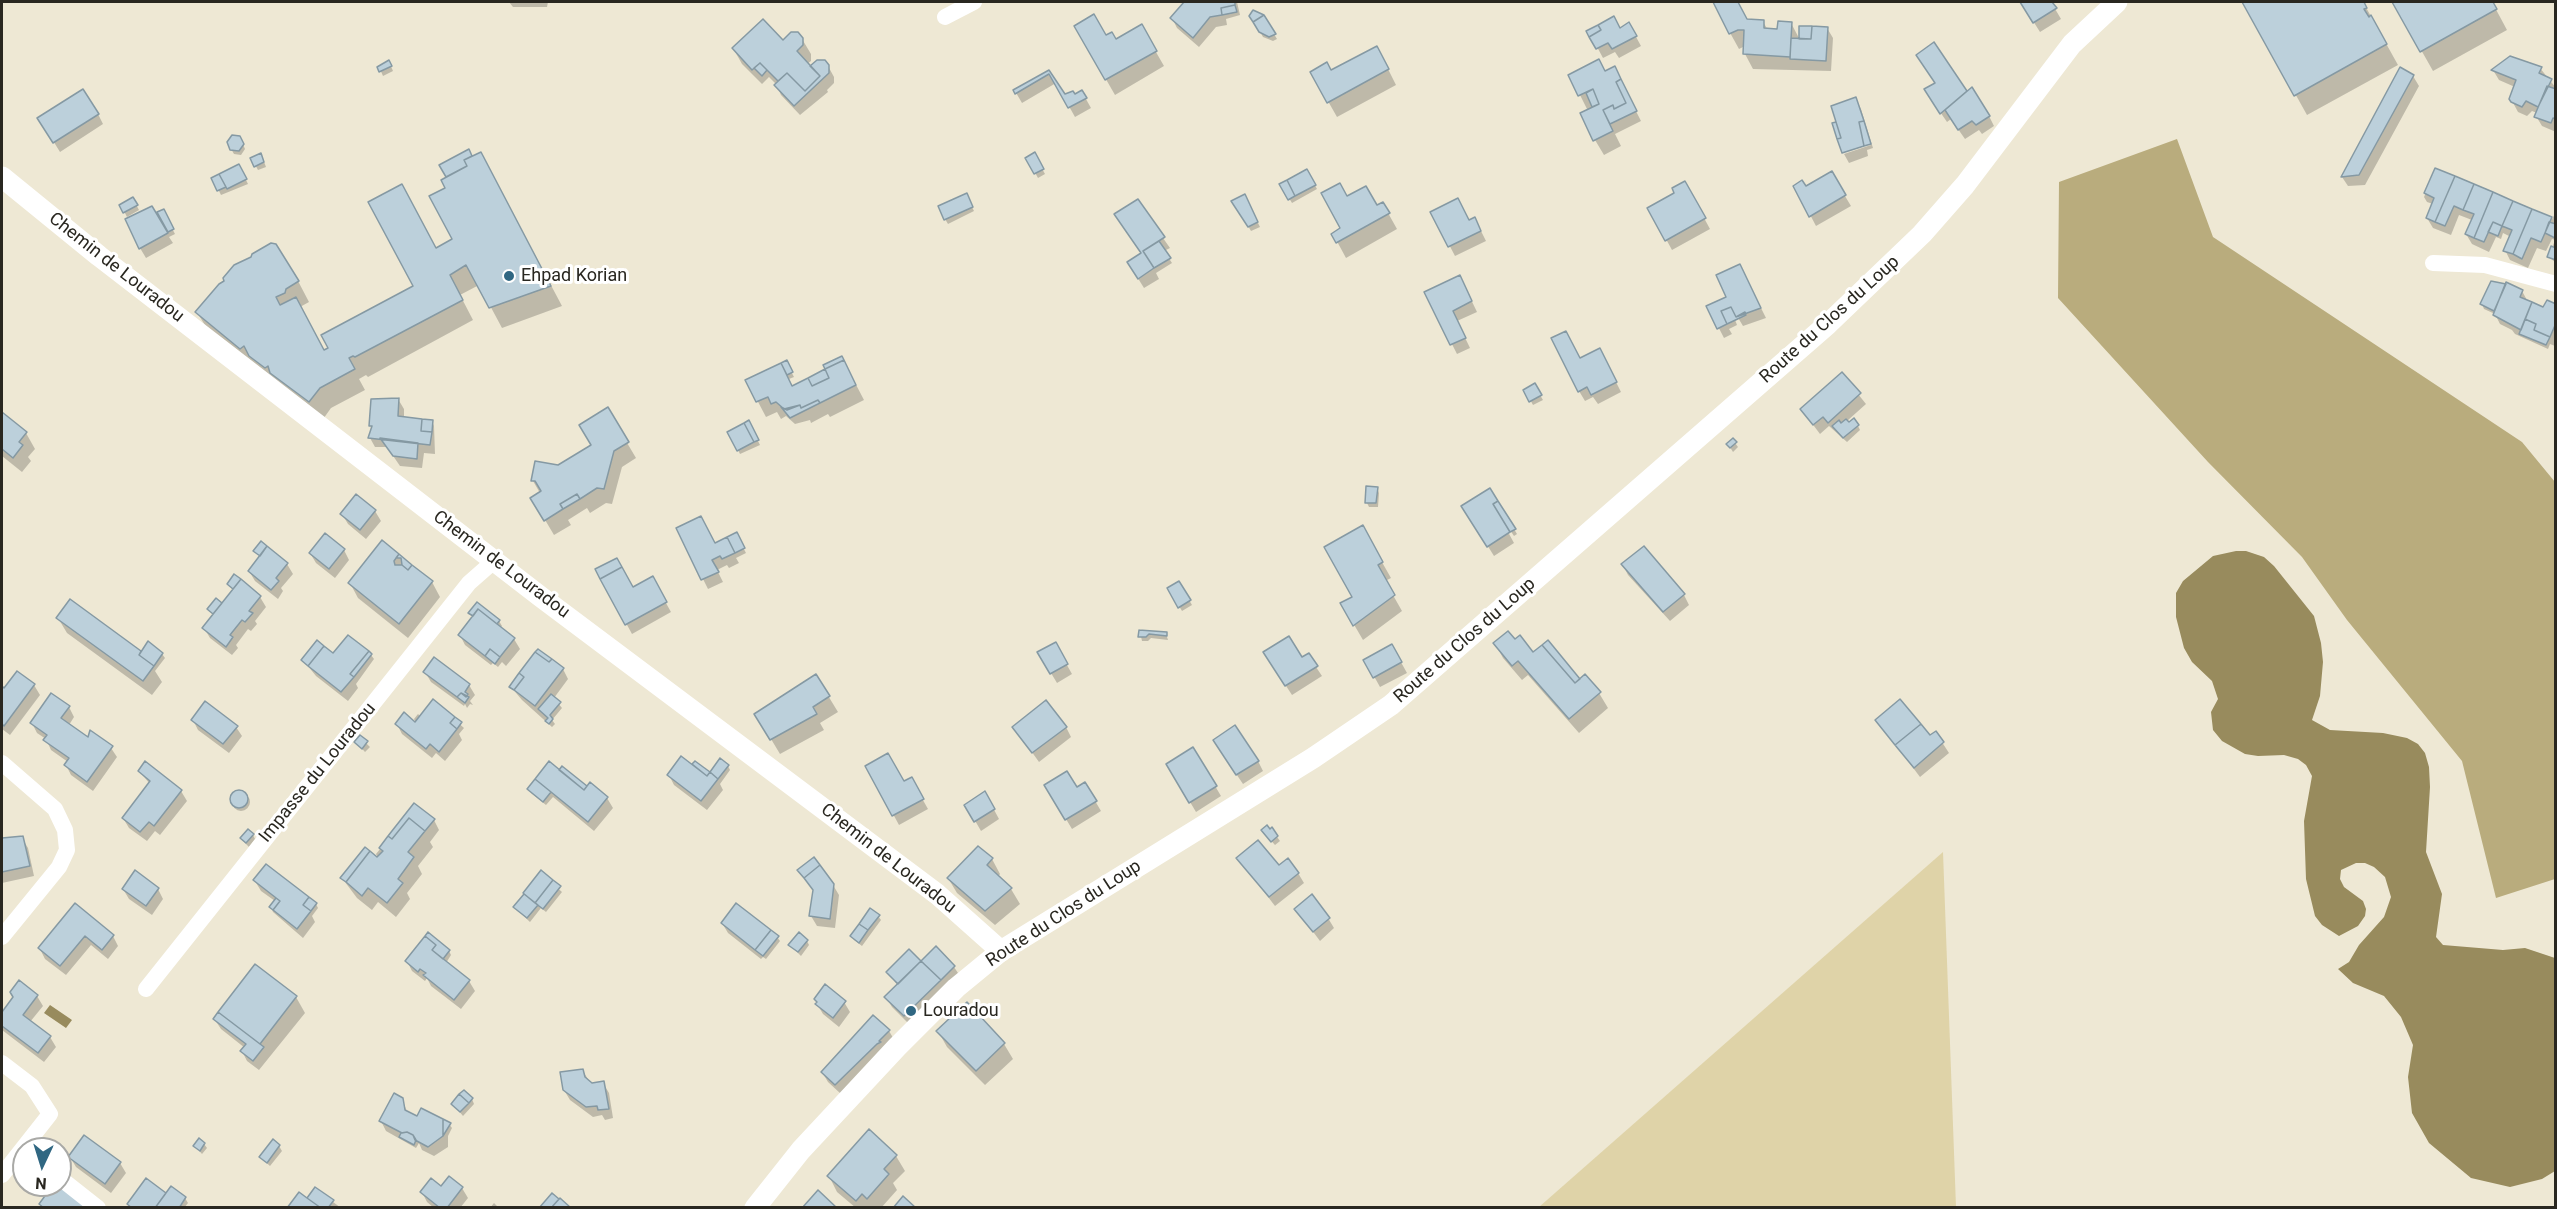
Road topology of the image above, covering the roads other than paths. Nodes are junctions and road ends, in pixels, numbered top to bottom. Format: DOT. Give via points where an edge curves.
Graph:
graph roads {
  1 [pos="974,2"];
  2 [pos="2117,2"];
  3 [pos="945,17"];
  4 [pos="2,177"];
  5 [pos="2433,263"];
  6 [pos="2556,284"];
  7 [pos="494,561"];
  8 [pos="2,764"];
  9 [pos="2,937"];
  10 [pos="1000,951"];
  11 [pos="146,989"];
  12 [pos="2,1063"];
  13 [pos="33,1137"];
  14 [pos="12,1163"];
  15 [pos="2,1175"];
  16 [pos="72,1187"];
  17 [pos="98,1208"];
  18 [pos="754,1208"];
  1 -- 3 [label="street"];
  2 -- 10 [label="street, Route du Clos du Loup" via="2072,44 1965,185 1878,278 1400,697 1313,758"];
  4 -- 7 [label="street, Chemin de Louradou"];
  5 -- 6 [label="street" via="2485,265"];
  7 -- 10 [label="street, Chemin de Louradou" via="937,894"];
  7 -- 11 [label="street, Impasse du Louradou" via="470,583"];
  8 -- 9 [label="street" via="55,809 65,830 67,850 59,867"];
  10 -- 18 [label="street, Route du Clos du Loup" via="904,1040 801,1150"];
  12 -- 13 [label="street" via="32,1086 50,1114"];
  14 -- 15 [label="street"];
  16 -- 17 [label="street"];
}
